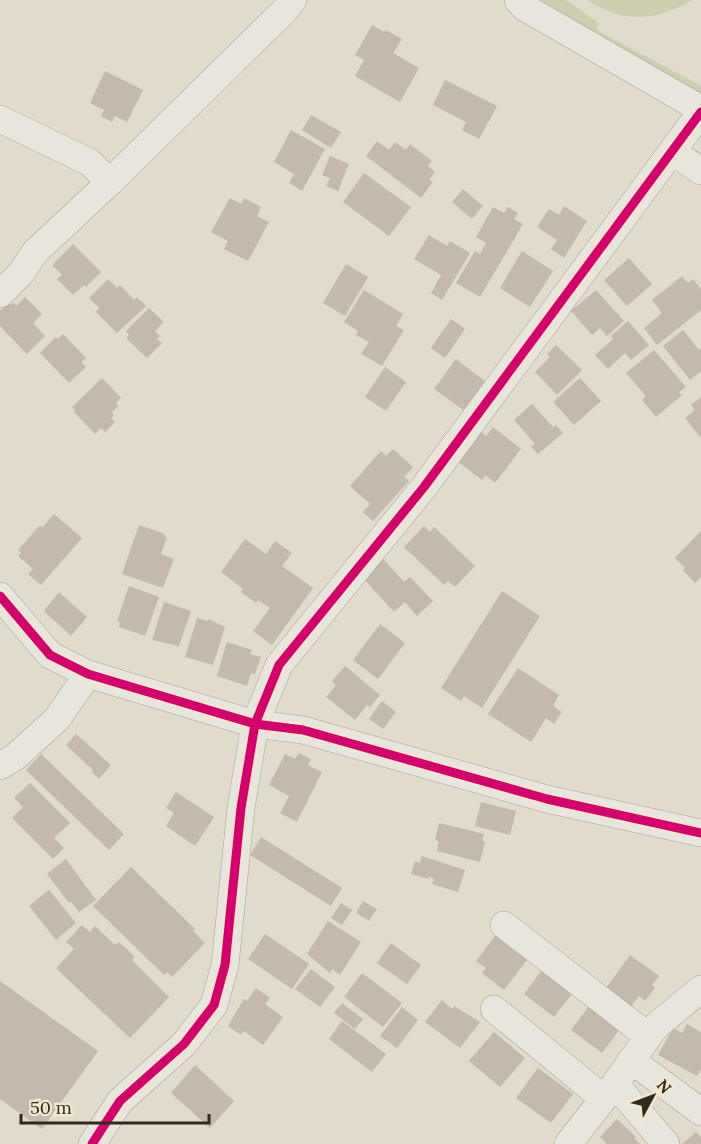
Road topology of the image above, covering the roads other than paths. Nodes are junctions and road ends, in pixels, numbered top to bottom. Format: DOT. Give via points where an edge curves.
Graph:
graph roads {
  1 [pos="292,0"];
  2 [pos="518,0"];
  3 [pos="701,110"];
  4 [pos="0,119"];
  5 [pos="673,152"];
  6 [pos="701,171"];
  7 [pos="110,182"];
  8 [pos="0,294"];
  9 [pos="0,596"];
  10 [pos="88,674"];
  11 [pos="255,724"];
  12 [pos="0,766"];
  13 [pos="701,833"];
  14 [pos="504,925"];
  15 [pos="701,989"];
  16 [pos="494,1009"];
  17 [pos="648,1036"];
  18 [pos="631,1060"];
  19 [pos="609,1091"];
  20 [pos="701,1112"];
  21 [pos="92,1144"];
  22 [pos="568,1144"];
  23 [pos="666,1144"];
  1 -- 7 [label="street"];
  2 -- 3 [label="street"];
  3 -- 5 [label="street"];
  4 -- 7 [label="street" via="89,162"];
  5 -- 6 [label="street"];
  5 -- 11 [label="street" via="424,487 279,665"];
  7 -- 8 [label="street" via="35,252"];
  9 -- 10 [label="street" via="50,654"];
  10 -- 11 [label="street"];
  10 -- 12 [label="street" via="57,719"];
  11 -- 13 [label="street" via="303,730 548,799"];
  11 -- 21 [label="street" via="241,808 225,965 213,1005 184,1044 120,1101"];
  14 -- 17 [label="street"];
  15 -- 17 [label="street"];
  16 -- 19 [label="street"];
  17 -- 18 [label="street"];
  18 -- 19 [label="street"];
  18 -- 20 [label="street"];
  19 -- 22 [label="street"];
  19 -- 23 [label="street"];
}
